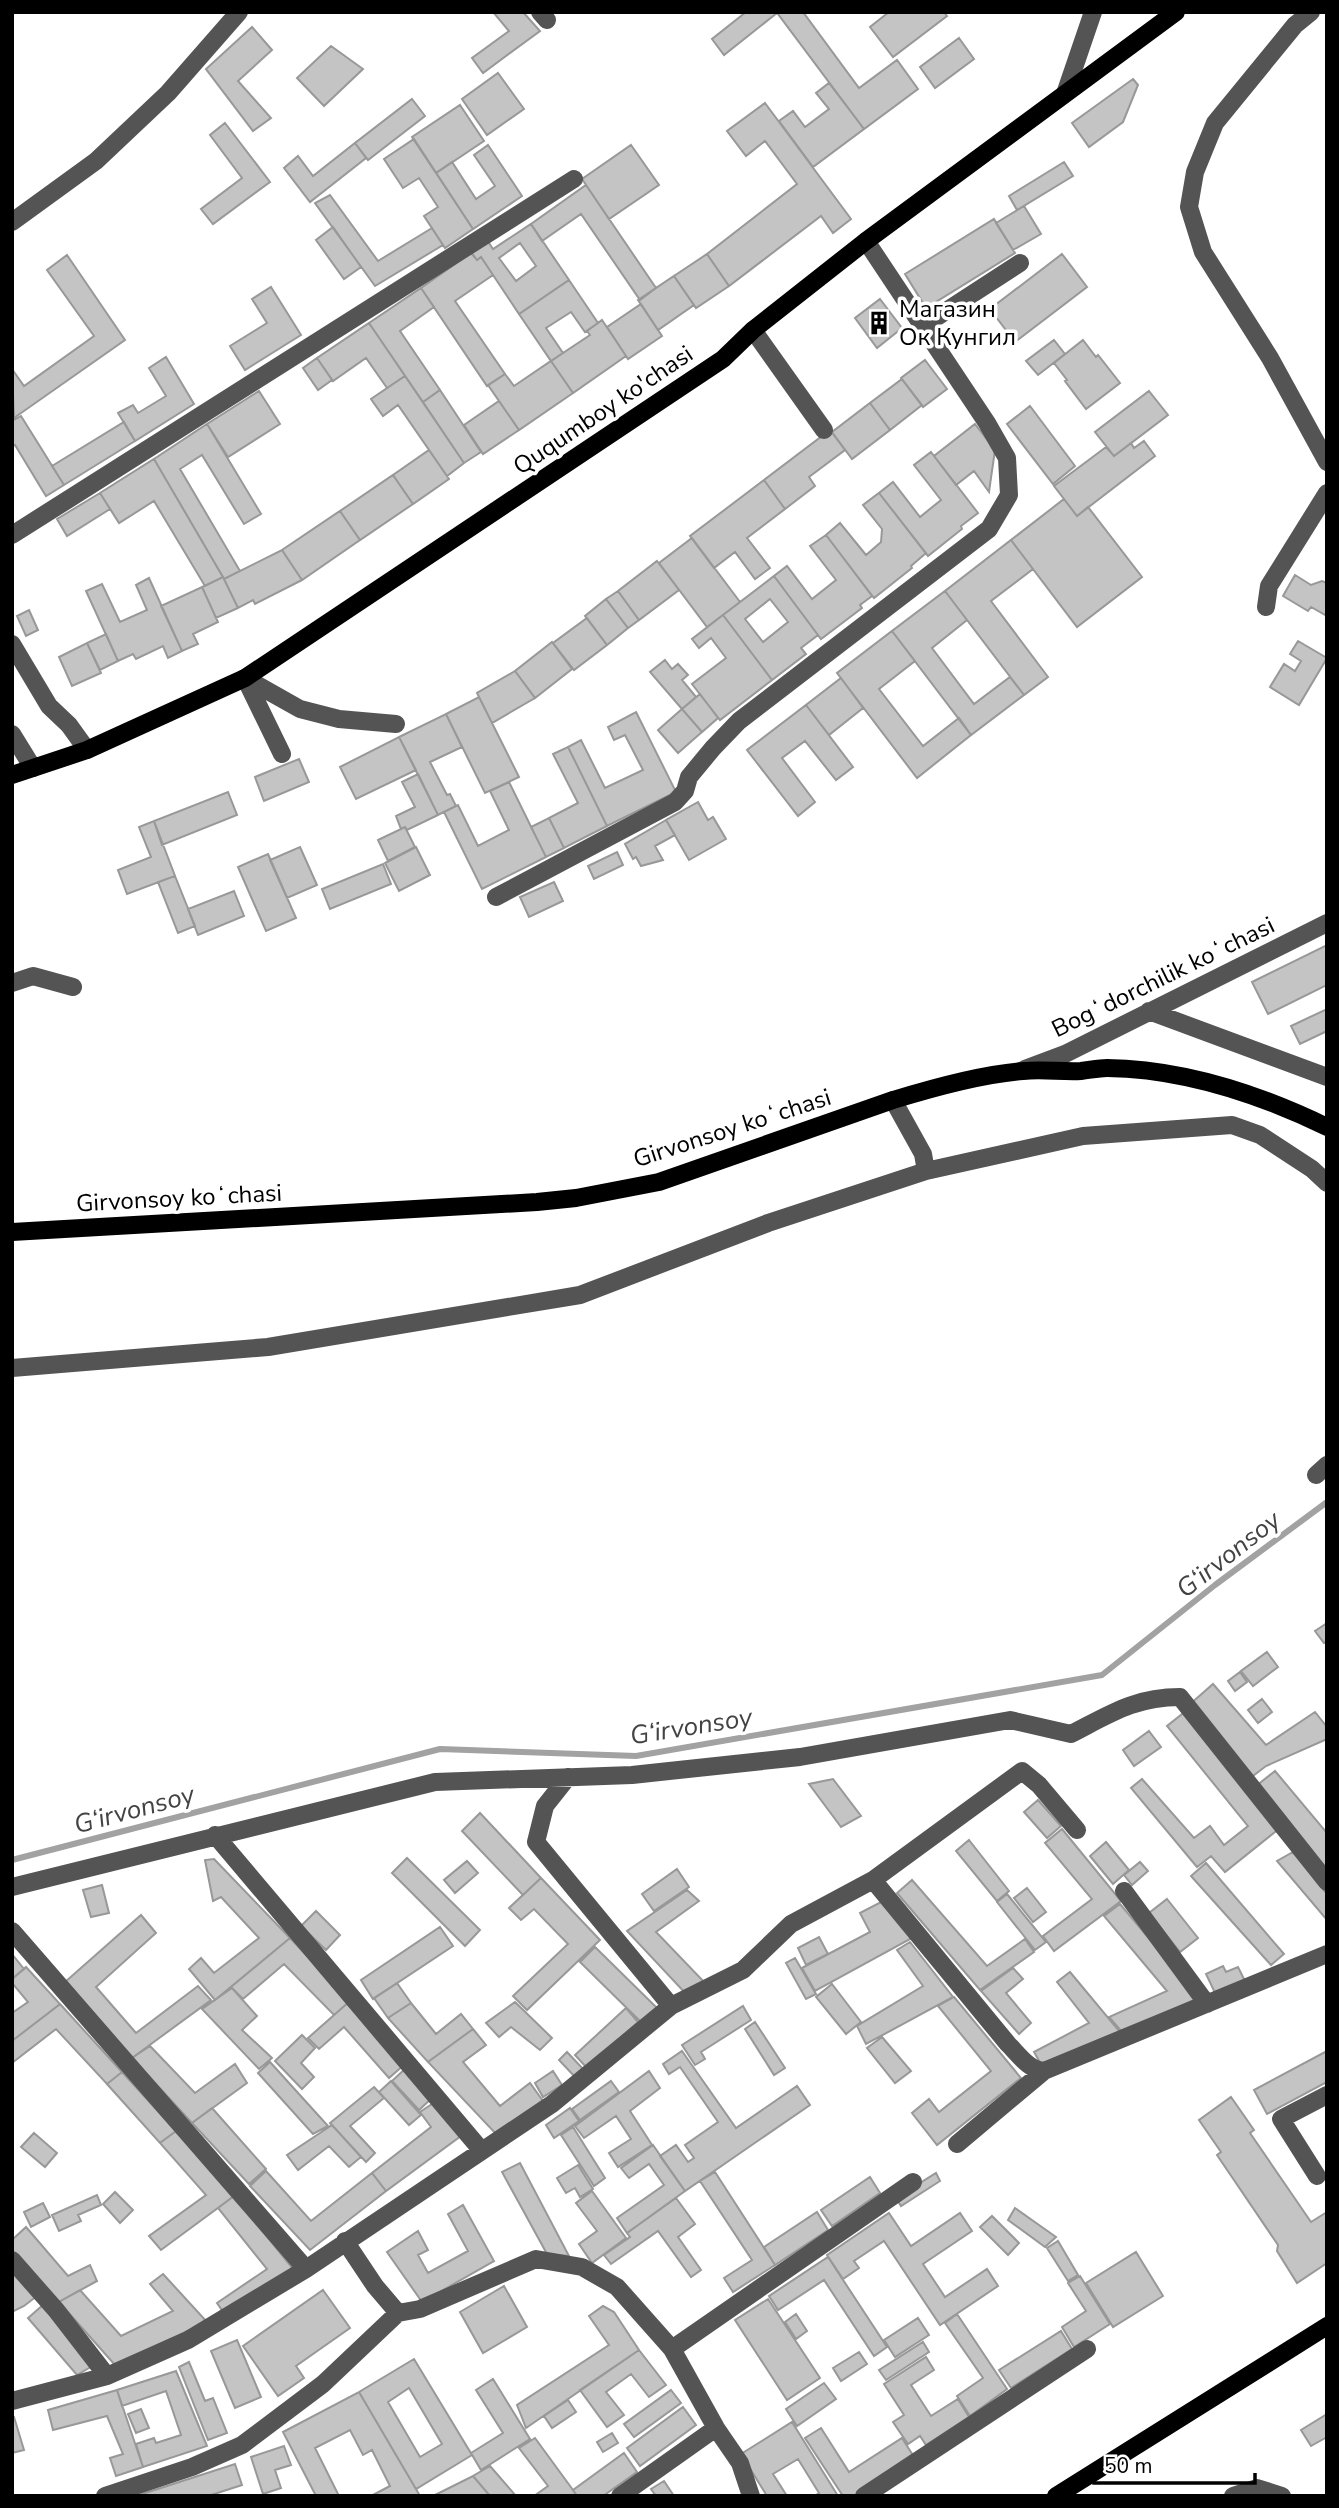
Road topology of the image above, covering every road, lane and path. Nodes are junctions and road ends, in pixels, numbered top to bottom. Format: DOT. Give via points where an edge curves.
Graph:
graph roads {
  1 [pos="239,12"];
  2 [pos="1176,12"];
  3 [pos="1311,12"];
  4 [pos="1095,15"];
  5 [pos="1066,91"];
  6 [pos="573,180"];
  7 [pos="12,222"];
  8 [pos="866,241"];
  9 [pos="1020,263"];
  10 [pos="923,326"];
  11 [pos="753,330"];
  12 [pos="824,430"];
  13 [pos="1327,462"];
  14 [pos="1327,493"];
  15 [pos="12,536"];
  16 [pos="1266,607"];
  17 [pos="12,644"];
  18 [pos="245,678"];
  19 [pos="396,724"];
  20 [pos="12,734"];
  21 [pos="87,750"];
  22 [pos="282,754"];
  23 [pos="33,768"];
  24 [pos="12,775"];
  25 [pos="496,897"];
  26 [pos="1327,923"];
  27 [pos="12,983"];
  28 [pos="72,987"];
  29 [pos="1149,1011"];
  30 [pos="1019,1071"];
  31 [pos="1327,1077"];
  32 [pos="893,1100"];
  33 [pos="1327,1127"];
  34 [pos="926,1171"];
  35 [pos="1327,1183"];
  36 [pos="12,1233"];
  37 [pos="12,1368"];
  38 [pos="568,1777"];
  39 [pos="1077,1830"];
  40 [pos="215,1835"];
  41 [pos="873,1880"];
  42 [pos="1327,1882"];
  43 [pos="12,1886"];
  44 [pos="1124,1891"];
  45 [pos="12,1931"];
  46 [pos="1327,1954"];
  47 [pos="1207,2004"];
  48 [pos="671,2006"];
  49 [pos="1044,2071"];
  50 [pos="1327,2095"];
  51 [pos="957,2144"];
  52 [pos="482,2151"];
  53 [pos="1317,2176"];
  54 [pos="913,2182"];
  55 [pos="345,2241"];
  56 [pos="12,2260"];
  57 [pos="306,2269"];
  58 [pos="398,2313"];
  59 [pos="1327,2326"];
  60 [pos="671,2349"];
  61 [pos="1087,2349"];
  62 [pos="107,2376"];
  63 [pos="12,2401"];
  64 [pos="716,2428"];
  65 [pos="105,2496"];
  66 [pos="620,2496"];
  67 [pos="751,2496"];
  68 [pos="864,2496"];
  69 [pos="1056,2496"];
  70 [pos="1233,2496"];
  71 [pos="1282,2496"];
  1 -- 7 [label="street" via="168,93 96,160"];
  2 -- 5 [label="main road, Ququmboy ko'chasi"];
  3 -- 13 [label="street" via="1295,25 1215,123 1195,172 1189,206 1203,252 1270,358"];
  4 -- 5 [label="street"];
  5 -- 8 [label="main road, Ququmboy ko'chasi"];
  6 -- 15 [label="street"];
  8 -- 10 [label="street"];
  8 -- 11 [label="main road, Ququmboy ko'chasi"];
  9 -- 10 [label="street"];
  10 -- 25 [label="street" via="1007,458 1009,495 989,529 739,721 689,778 675,802"];
  11 -- 12 [label="street"];
  11 -- 18 [label="main road, Ququmboy ko'chasi" via="723,359"];
  14 -- 16 [label="street" via="1269,586"];
  17 -- 21 [label="street" via="49,706"];
  18 -- 19 [label="street" via="300,709 339,719"];
  18 -- 21 [label="main road, Ququmboy ko'chasi"];
  18 -- 22 [label="street"];
  20 -- 23 [label="street"];
  21 -- 23 [label="main road, Ququmboy ko'chasi"];
  23 -- 24 [label="main road, Ququmboy ko'chasi"];
  26 -- 29 [label="street, Bogʻdorchilik koʻchasi"];
  27 -- 28 [label="street" via="33,976"];
  29 -- 30 [label="street, Bogʻdorchilik koʻchasi" via="1065,1054"];
  29 -- 31 [label="street"];
  30 -- 32 [label="main road, Girvonsoy koʻchasi"];
  30 -- 33 [label="main road, Girvonsoy koʻchasi" via="1104,1068 1174,1075 1246,1094"];
  32 -- 34 [label="street" via="923,1154"];
  32 -- 36 [label="main road, Girvonsoy koʻchasi" via="659,1182 576,1198"];
  34 -- 35 [label="street" via="1083,1136 1232,1125 1260,1135"];
  34 -- 37 [label="street" via="768,1223 580,1295 268,1347"];
  38 -- 40 [label="street" via="435,1782"];
  38 -- 42 [label="street" via="632,1775 800,1756 1010,1720 1071,1734 1126,1706 1155,1697 1180,1697"];
  38 -- 48 [label="street" via="545,1806 536,1842"];
  39 -- 41 [label="street" via="1022,1771"];
  40 -- 43 [label="street"];
  40 -- 52 [label="street"];
  41 -- 48 [label="street" via="791,1924 743,1970"];
  41 -- 49 [label="street" via="1008,2044 1030,2066"];
  44 -- 47 [label="street"];
  45 -- 57 [label="street"];
  46 -- 47 [label="street"];
  47 -- 49 [label="street"];
  48 -- 52 [label="street" via="552,2104"];
  49 -- 51 [label="street"];
  50 -- 53 [label="street" via="1281,2119"];
  52 -- 55 [label="street"];
  54 -- 60 [label="street"];
  55 -- 57 [label="street"];
  55 -- 58 [label="street"];
  56 -- 62 [label="street"];
  57 -- 62 [label="street" via="188,2340"];
  58 -- 60 [label="street" via="420,2309 536,2259 582,2267 617,2287"];
  58 -- 65 [label="street" via="323,2384 242,2445"];
  59 -- 69 [label="main road"];
  60 -- 64 [label="street"];
  61 -- 68 [label="street"];
  62 -- 63 [label="street"];
  64 -- 66 [label="street"];
  64 -- 67 [label="street" via="740,2463"];
  70 -- 71 [label="street" via="1257,2488"];
}
